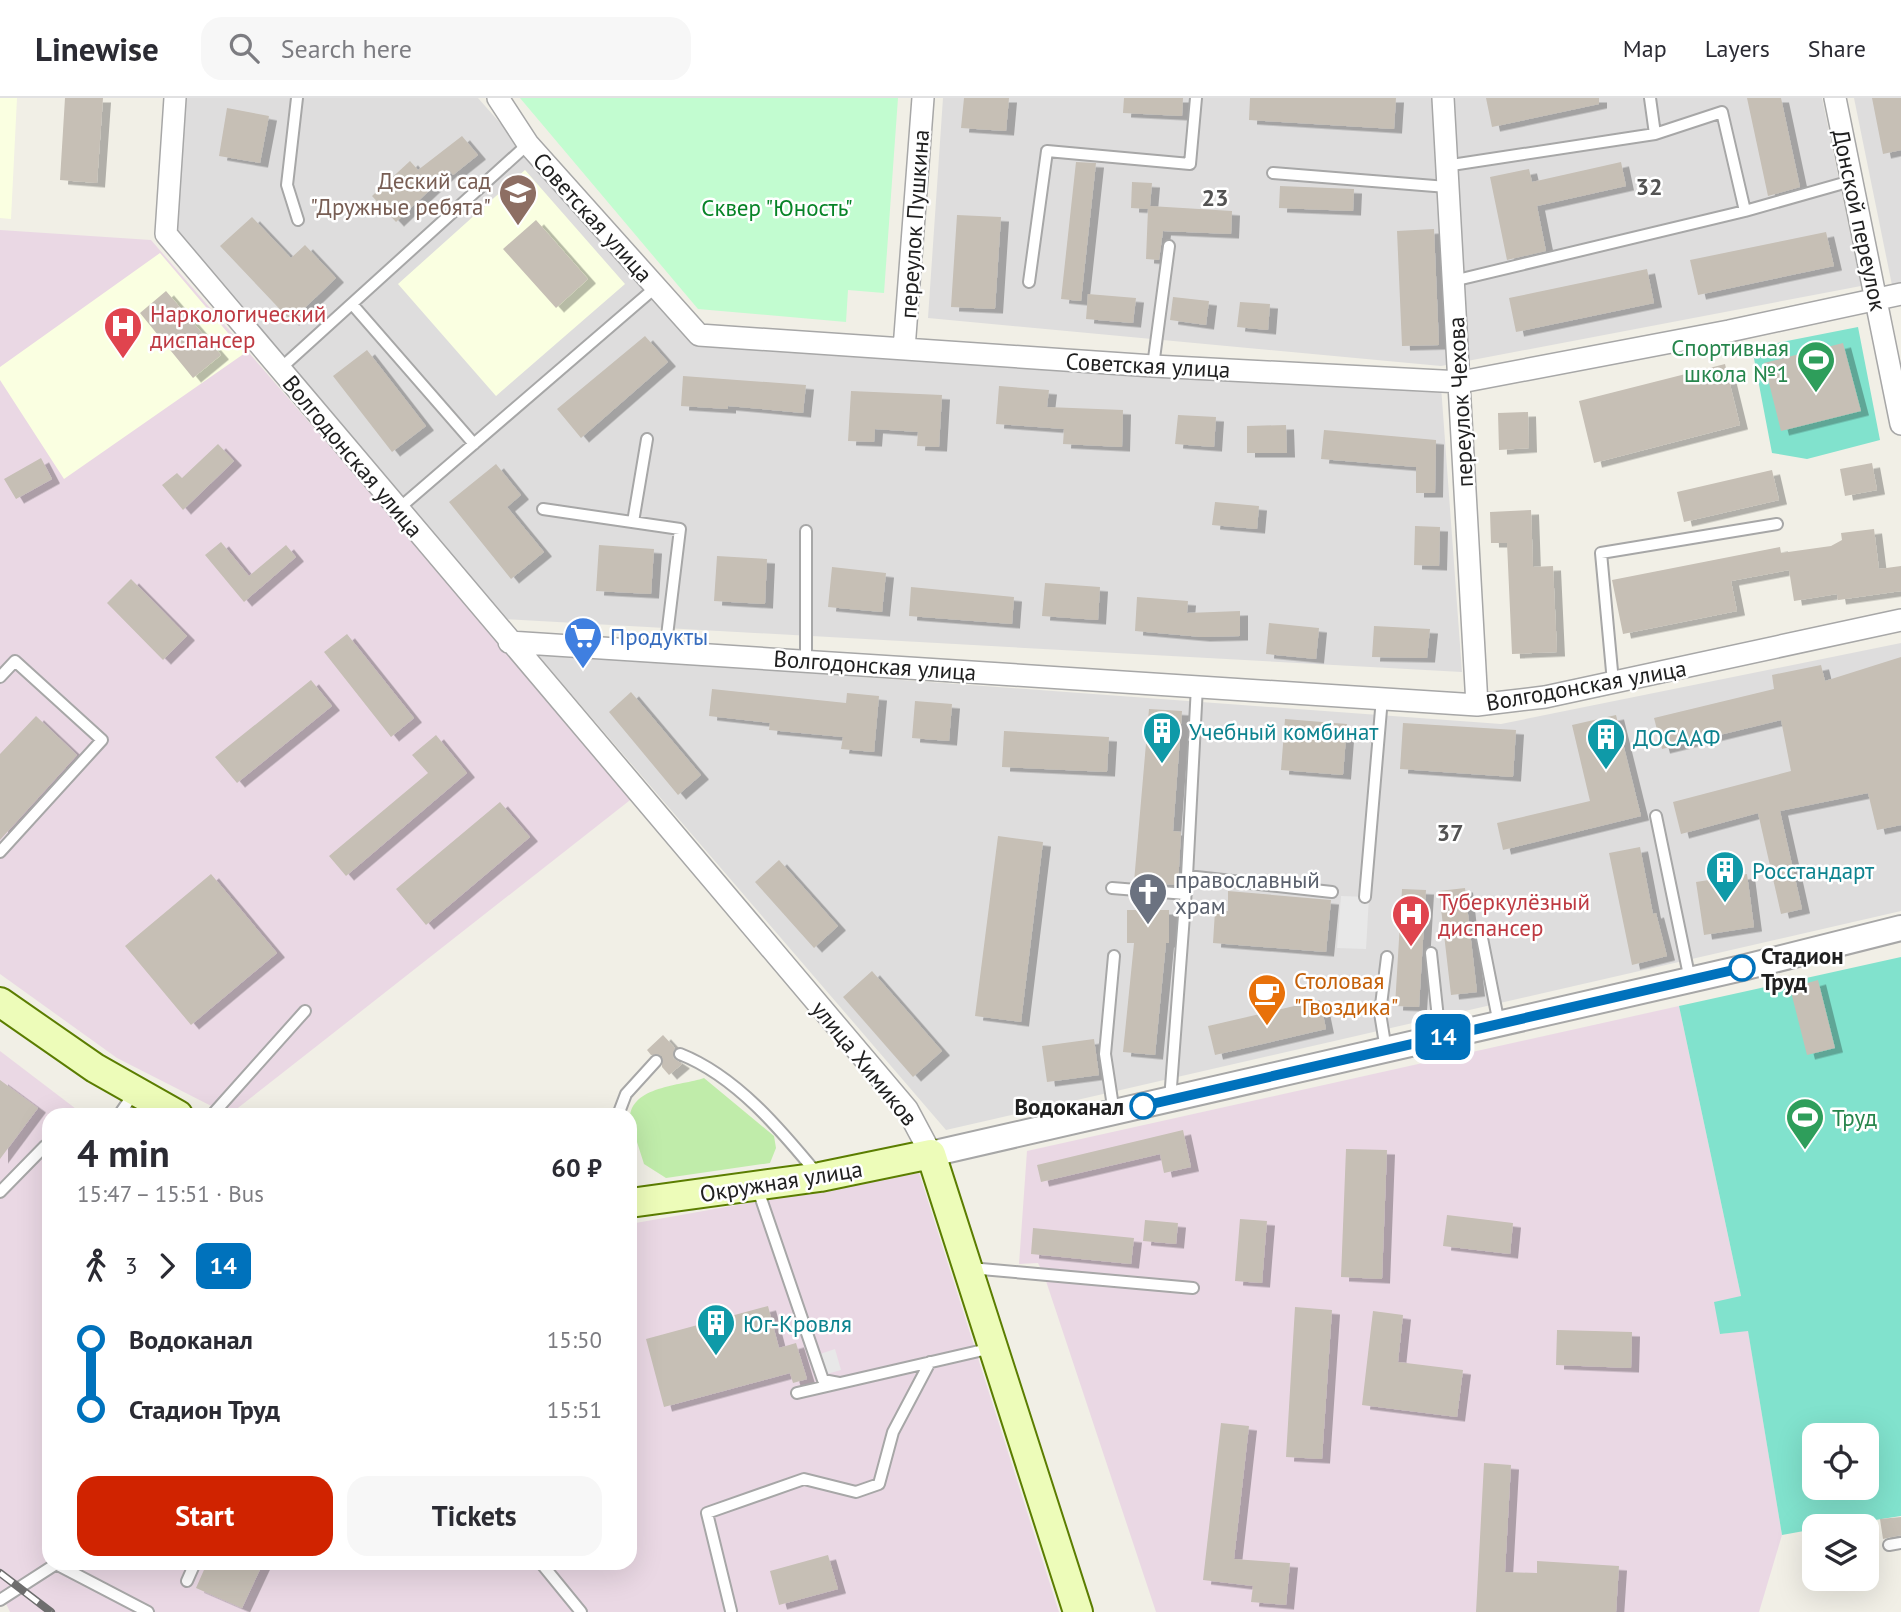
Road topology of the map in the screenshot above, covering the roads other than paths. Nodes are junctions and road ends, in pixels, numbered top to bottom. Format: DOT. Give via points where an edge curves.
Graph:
graph roads {
  1 [pos="175,98"];
  2 [pos="297,98"];
  3 [pos="498,98"];
  4 [pos="923,98"];
  5 [pos="1196,98"];
  6 [pos="1443,98"];
  7 [pos="1650,98"];
  8 [pos="1835,98"];
  9 [pos="1655,134"];
  10 [pos="528,144"];
  11 [pos="1445,166"];
  12 [pos="1273,173"];
  13 [pos="1851,181"];
  14 [pos="1447,187"];
  15 [pos="1745,211"];
  16 [pos="298,220"];
  17 [pos="1169,246"];
  18 [pos="1453,281"];
  19 [pos="1029,282"];
  20 [pos="656,287"];
  21 [pos="1901,294"];
  22 [pos="1877,298"];
  23 [pos="352,304"];
  24 [pos="905,349"];
  25 [pos="1153,366"];
  26 [pos="281,368"];
  27 [pos="1461,382"];
  28 [pos="1901,424"];
  29 [pos="647,439"];
  30 [pos="474,443"];
  31 [pos="543,509"];
  32 [pos="397,510"];
  33 [pos="633,522"];
  34 [pos="1776,524"];
  35 [pos="806,531"];
  36 [pos="1901,620"];
  37 [pos="509,642"];
  38 [pos="664,652"];
  39 [pos="806,661"];
  40 [pos="0,677"];
  41 [pos="1613,682"];
  42 [pos="1197,686"];
  43 [pos="1382,698"];
  44 [pos="1477,705"];
  45 [pos="1656,816"];
  46 [pos="0,852"];
  47 [pos="1187,877"];
  48 [pos="1112,888"];
  49 [pos="1332,892"];
  50 [pos="1186,894"];
  51 [pos="1365,897"];
  52 [pos="1901,928"];
  53 [pos="1482,939"];
  54 [pos="1432,953"];
  55 [pos="1114,956"];
  56 [pos="1387,957"];
  57 [pos="1690,980"];
  58 [pos="0,1002"];
  59 [pos="305,1012"];
  60 [pos="1499,1024"];
  61 [pos="1440,1038"];
  62 [pos="1386,1050"];
  63 [pos="680,1054"];
  64 [pos="656,1061"];
  65 [pos="1170,1100"];
  66 [pos="127,1104"];
  67 [pos="146,1108"];
  68 [pos="218,1108"];
  69 [pos="621,1108"];
  70 [pos="1114,1113"];
  71 [pos="42,1149"];
  72 [pos="932,1154"];
  73 [pos="820,1177"];
  74 [pos="757,1186"];
  75 [pos="0,1192"];
  76 [pos="637,1202"];
  77 [pos="970,1268"];
  78 [pos="1193,1288"];
  79 [pos="995,1347"];
  80 [pos="930,1362"];
  81 [pos="839,1383"];
  82 [pos="797,1393"];
  83 [pos="46,1570"];
  84 [pos="67,1570"];
  85 [pos="192,1570"];
  86 [pos="547,1570"];
  87 [pos="187,1581"];
  88 [pos="0,1600"];
  89 [pos="731,1611"];
  90 [pos="148,1612"];
  91 [pos="580,1612"];
  92 [pos="1078,1612"];
  1 -- 26 [label="street, Волгодонская улица" via="166,234"];
  2 -- 16 [label="lane" via="287,185"];
  3 -- 10 [label="street, Советская улица"];
  4 -- 24 [label="street, переулок Пушкина"];
  5 -- 19 [label="lane" via="1190,164 1047,151"];
  6 -- 11 [label="street, переулок Чехова"];
  7 -- 9 [label="lane"];
  8 -- 13 [label="street, Донской переулок"];
  9 -- 11 [label="lane"];
  9 -- 15 [label="lane" via="1722,112"];
  10 -- 20 [label="street, Советская улица"];
  10 -- 23 [label="lane"];
  11 -- 14 [label="street, переулок Чехова"];
  12 -- 14 [label="lane"];
  13 -- 15 [label="lane"];
  13 -- 22 [label="street, Донской переулок"];
  14 -- 18 [label="street, переулок Чехова"];
  15 -- 18 [label="lane"];
  17 -- 25 [label="lane"];
  18 -- 27 [label="street, переулок Чехова"];
  20 -- 24 [label="street, Советская улица" via="699,335"];
  20 -- 30 [label="lane"];
  21 -- 22 [label="street, Советская улица"];
  22 -- 27 [label="street, Советская улица"];
  22 -- 28 [label="street, Донской переулок"];
  23 -- 26 [label="lane"];
  23 -- 30 [label="lane"];
  24 -- 25 [label="street, Советская улица"];
  25 -- 27 [label="street, Советская улица"];
  26 -- 32 [label="street, Волгодонская улица"];
  27 -- 44 [label="street, переулок Чехова"];
  29 -- 33 [label="lane"];
  30 -- 32 [label="lane"];
  31 -- 33 [label="lane"];
  32 -- 37 [label="street, Волгодонская улица"];
  33 -- 38 [label="lane" via="680,529"];
  34 -- 41 [label="lane" via="1601,553"];
  35 -- 39 [label="lane"];
  36 -- 41 [label="street, Волгодонская улица"];
  37 -- 38 [label="street, Волгодонская улица"];
  37 -- 72 [label="street, улица Химиков" via="908,1109"];
  38 -- 39 [label="street, Волгодонская улица"];
  39 -- 42 [label="street, Волгодонская улица"];
  40 -- 46 [label="lane" via="15,661 102,740"];
  41 -- 44 [label="street, Волгодонская улица"];
  42 -- 43 [label="street, Волгодонская улица"];
  42 -- 47 [label="lane"];
  43 -- 44 [label="street, Волгодонская улица"];
  43 -- 51 [label="lane"];
  45 -- 57 [label="lane"];
  47 -- 49 [label="lane"];
  47 -- 50 [label="lane"];
  48 -- 50 [label="lane"];
  50 -- 65 [label="lane"];
  52 -- 57 [label="street"];
  53 -- 60 [label="lane"];
  54 -- 61 [label="lane"];
  55 -- 70 [label="lane" via="1105,1054"];
  56 -- 62 [label="lane" via="1380,1013"];
  57 -- 60 [label="street"];
  58 -- 66 [label="main road"];
  59 -- 68 [label="lane"];
  60 -- 61 [label="street"];
  61 -- 62 [label="street"];
  62 -- 65 [label="street"];
  63 -- 73 [label="lane" via="697,1061 770,1117"];
  64 -- 69 [label="lane" via="626,1094"];
  65 -- 70 [label="street"];
  66 -- 67 [label="main road"];
  70 -- 72 [label="street"];
  71 -- 75 [label="lane"];
  72 -- 73 [label="main road, Окружная улица"];
  72 -- 77 [label="main road, улица Химиков"];
  73 -- 74 [label="main road, Окружная улица"];
  74 -- 76 [label="main road, Окружная улица"];
  74 -- 81 [label="lane" via="823,1380"];
  77 -- 78 [label="lane"];
  77 -- 79 [label="main road, улица Химиков"];
  79 -- 80 [label="lane"];
  79 -- 92 [label="main road, улица Химиков"];
  80 -- 81 [label="lane"];
  80 -- 89 [label="lane" via="893,1432 879,1484 856,1492 804,1479 707,1513"];
  81 -- 82 [label="lane"];
  83 -- 88 [label="lane"];
  84 -- 90 [label="lane"];
  85 -- 87 [label="lane"];
  86 -- 91 [label="lane"];
}
